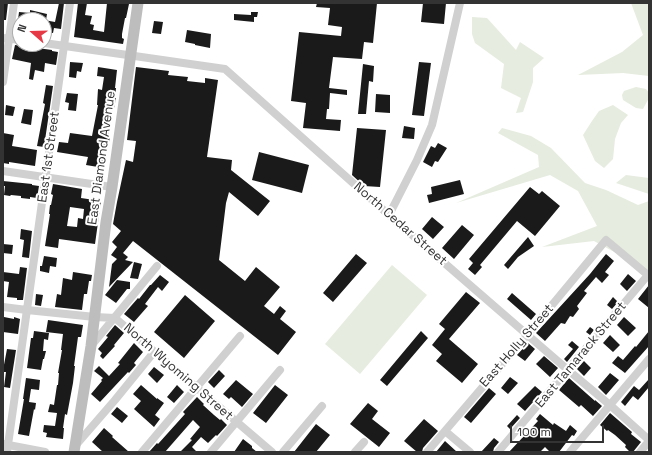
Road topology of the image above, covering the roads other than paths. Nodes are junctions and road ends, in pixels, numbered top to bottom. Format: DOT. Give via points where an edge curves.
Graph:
graph roads {
  1 [pos="14,3"];
  2 [pos="70,3"];
  3 [pos="138,3"];
  4 [pos="460,3"];
  5 [pos="6,38"];
  6 [pos="52,44"];
  7 [pos="64,46"];
  8 [pos="131,56"];
  9 [pos="3,82"];
  10 [pos="3,171"];
  11 [pos="46,177"];
  12 [pos="112,187"];
  13 [pos="389,215"];
  14 [pos="157,266"];
  15 [pos="648,276"];
  16 [pos="3,307"];
  17 [pos="27,310"];
  18 [pos="95,317"];
  19 [pos="115,318"];
  20 [pos="528,334"];
  21 [pos="240,336"];
  22 [pos="91,346"];
  23 [pos="154,352"];
  24 [pos="649,359"];
  25 [pos="280,370"];
  26 [pos="568,370"];
  27 [pos="196,388"];
  28 [pos="610,405"];
  29 [pos="322,406"];
  30 [pos="236,422"];
  31 [pos="445,430"];
  32 [pos="649,441"];
  33 [pos="364,442"];
  34 [pos="6,447"];
  35 [pos="75,449"];
  36 [pos="45,452"];
  37 [pos="142,452"];
  38 [pos="210,452"];
  39 [pos="272,452"];
  40 [pos="283,452"];
  41 [pos="355,452"];
  42 [pos="427,452"];
  43 [pos="470,452"];
  44 [pos="498,452"];
  45 [pos="570,452"];
  46 [pos="640,452"];
  1 -- 5 [label="street"];
  2 -- 7 [label="street, East 1st Street"];
  3 -- 8 [label="street, East Diamond Avenue"];
  4 -- 13 [label="street" via="432,125"];
  5 -- 9 [label="street"];
  6 -- 7 [label="street, North Cedar Street"];
  7 -- 8 [label="street, North Cedar Street"];
  7 -- 11 [label="street, East 1st Street"];
  8 -- 12 [label="street, East Diamond Avenue"];
  8 -- 13 [label="street, North Cedar Street" via="225,69"];
  10 -- 11 [label="street"];
  11 -- 12 [label="street"];
  11 -- 17 [label="street, East 1st Street"];
  12 -- 18 [label="street, East Diamond Avenue"];
  13 -- 20 [label="street, North Cedar Street"];
  14 -- 19 [label="street"];
  15 -- 20 [label="street, East Holly Street" via="606,240"];
  15 -- 26 [label="street, East Tamarack Street"];
  16 -- 17 [label="street, North Wyoming Street"];
  17 -- 18 [label="street, North Wyoming Street"];
  17 -- 34 [label="street, East 1st Street"];
  18 -- 19 [label="street, North Wyoming Street"];
  18 -- 22 [label="street, East Diamond Avenue"];
  19 -- 22 [label="street"];
  19 -- 23 [label="street, North Wyoming Street"];
  20 -- 26 [label="street, North Cedar Street"];
  20 -- 31 [label="street, East Holly Street"];
  21 -- 27 [label="street"];
  22 -- 35 [label="street, East Diamond Avenue"];
  23 -- 27 [label="street, North Wyoming Street"];
  23 -- 35 [label="street"];
  24 -- 28 [label="street"];
  25 -- 30 [label="street"];
  26 -- 28 [label="street, North Cedar Street"];
  26 -- 44 [label="street, East Tamarack Street"];
  27 -- 30 [label="street, North Wyoming Street"];
  27 -- 37 [label="street"];
  28 -- 32 [label="street, North Cedar Street"];
  28 -- 45 [label="street"];
  29 -- 40 [label="street"];
  30 -- 38 [label="street"];
  30 -- 39 [label="street, North Wyoming Street"];
  31 -- 42 [label="street, East Holly Street"];
  31 -- 43 [label="street"];
  32 -- 46 [label="street"];
  33 -- 41 [label="street"];
  34 -- 36 [label="street"];
}
